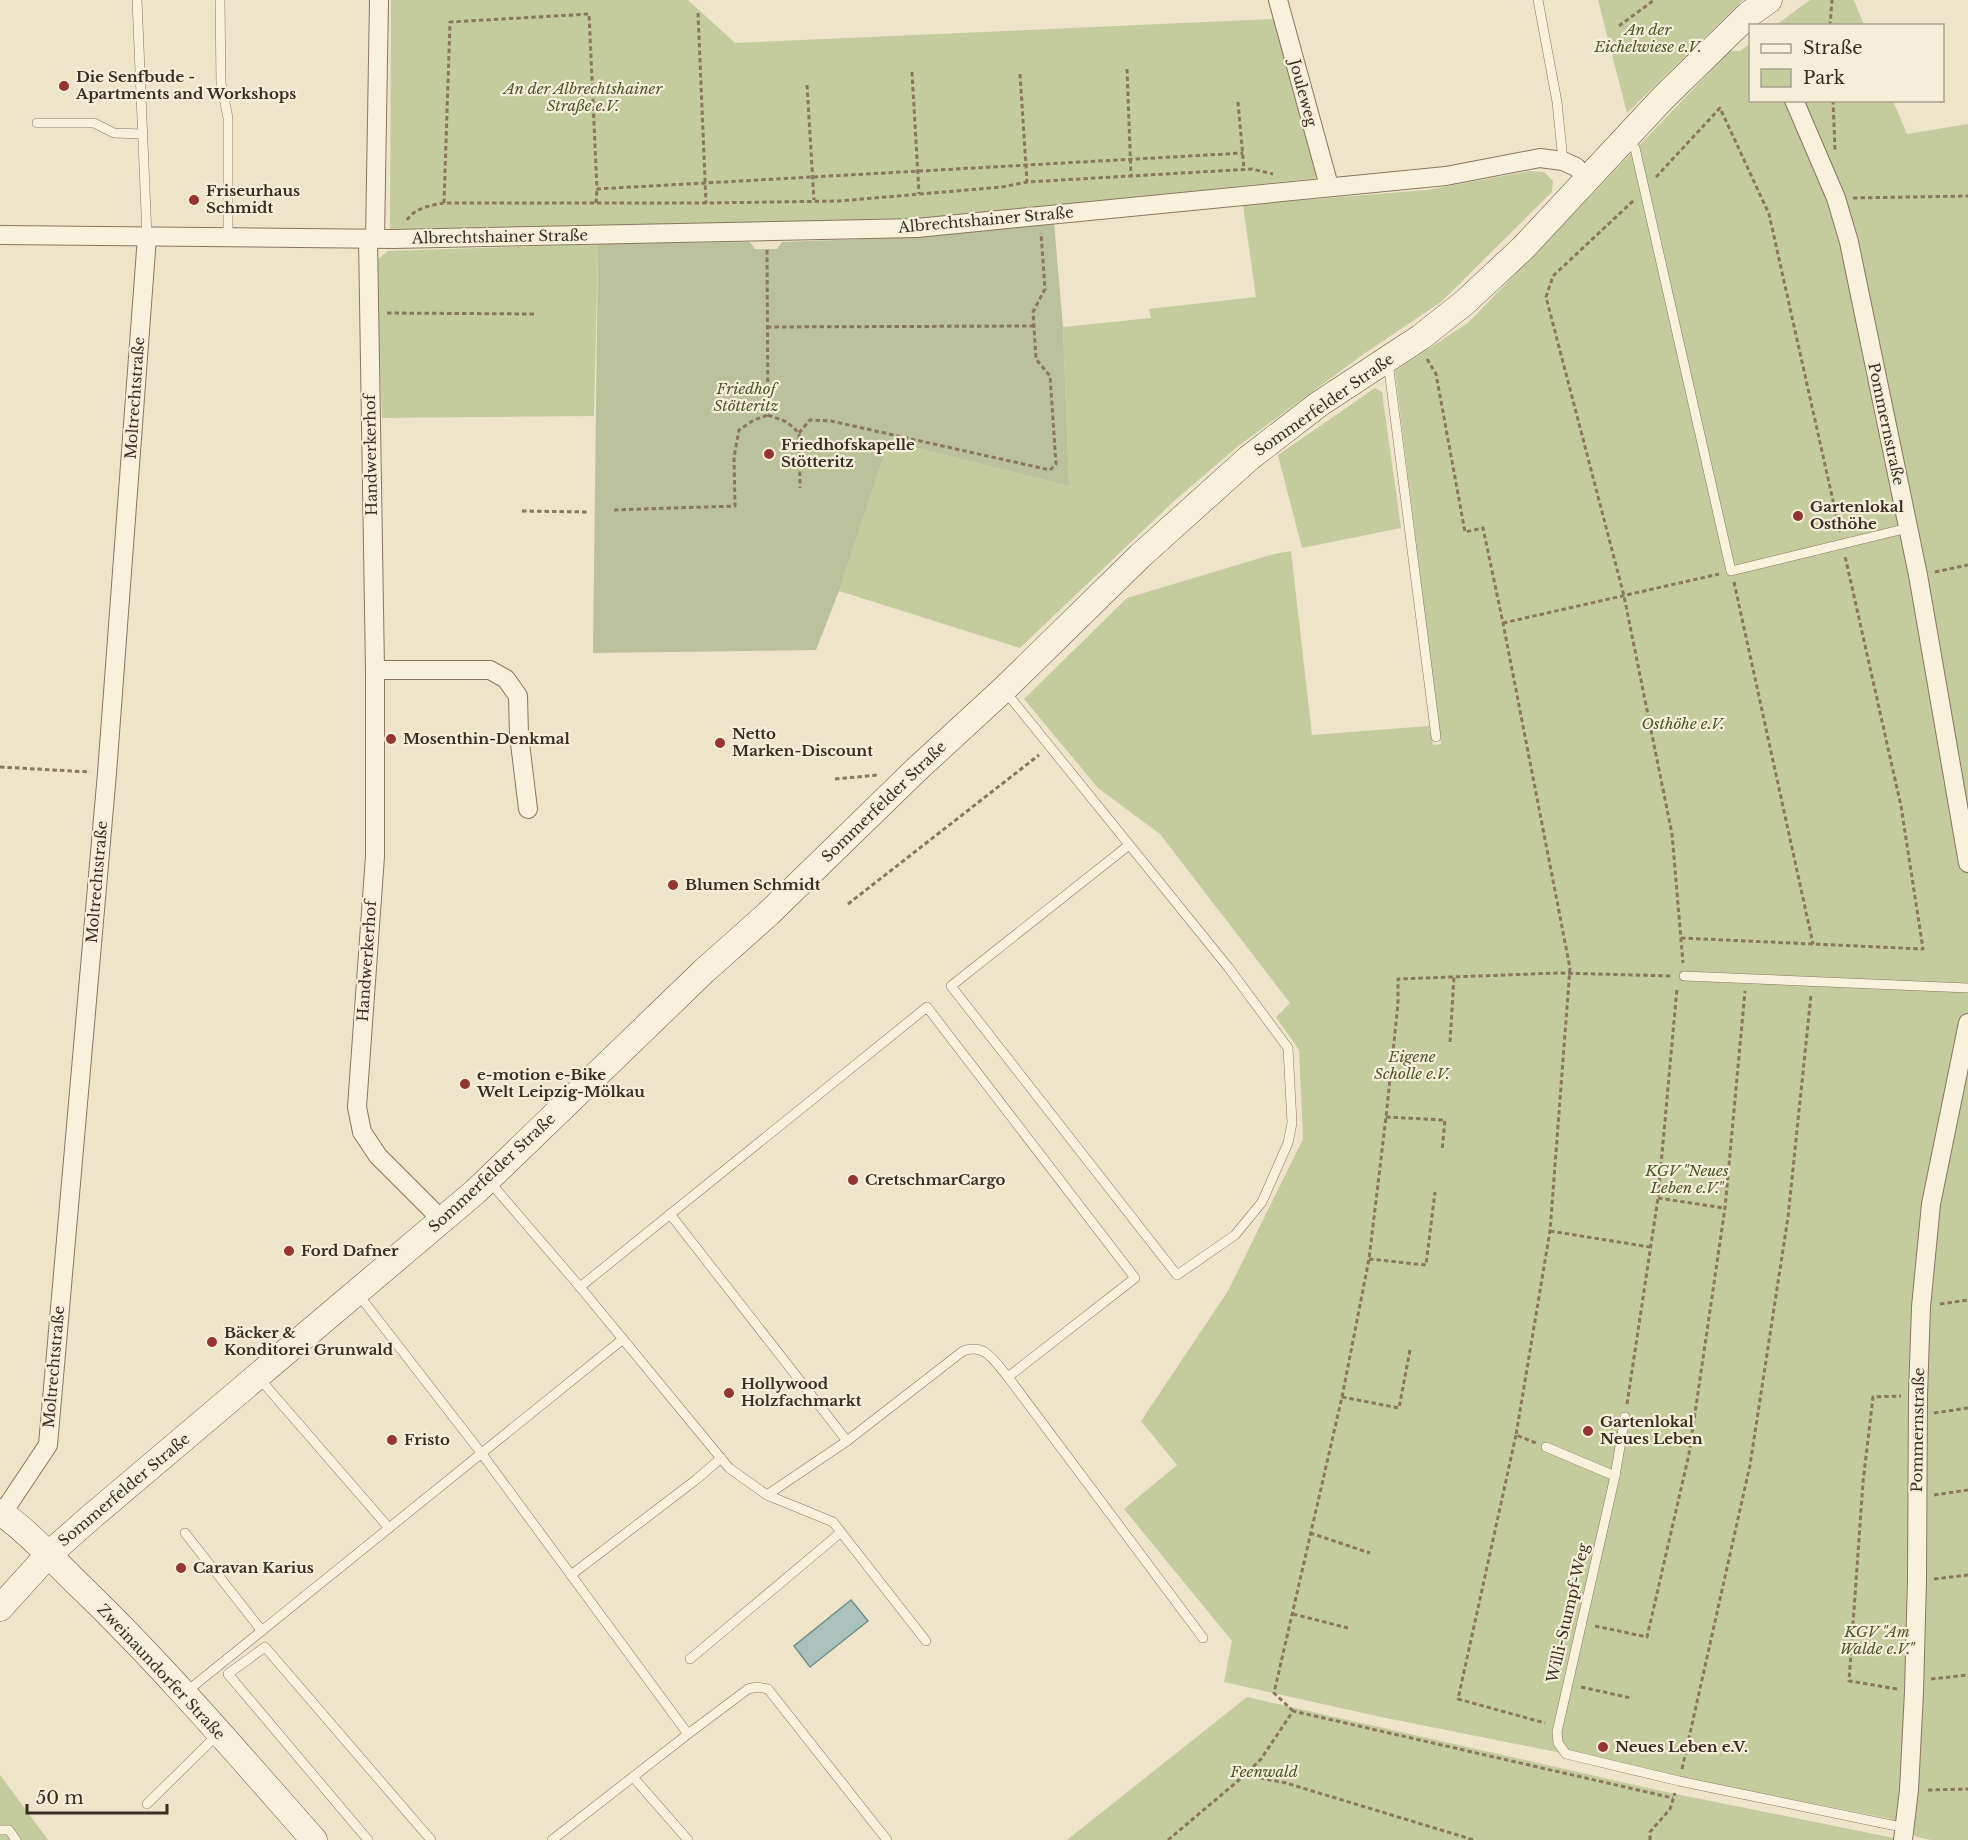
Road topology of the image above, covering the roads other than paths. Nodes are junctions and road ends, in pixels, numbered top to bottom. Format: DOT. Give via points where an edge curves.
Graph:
graph roads {
  1 [pos="137,0"];
  2 [pos="220,0"];
  3 [pos="379,0"];
  4 [pos="1278,0"];
  5 [pos="1538,0"];
  6 [pos="1759,13"];
  7 [pos="1795,102"];
  8 [pos="37,123"];
  9 [pos="143,134"];
  10 [pos="1635,148"];
  11 [pos="1563,161"];
  12 [pos="1587,178"];
  13 [pos="1329,186"];
  14 [pos="0,236"];
  15 [pos="147,237"];
  16 [pos="228,238"];
  17 [pos="371,239"];
  18 [pos="1387,360"];
  19 [pos="1908,528"];
  20 [pos="375,670"];
  21 [pos="1004,689"];
  22 [pos="1436,737"];
  23 [pos="528,808"];
  24 [pos="1129,845"];
  25 [pos="1968,863"];
  26 [pos="1684,976"];
  27 [pos="1968,988"];
  28 [pos="1968,1023"];
  29 [pos="488,1179"];
  30 [pos="670,1214"];
  31 [pos="442,1220"];
  32 [pos="580,1287"];
  33 [pos="357,1293"];
  34 [pos="623,1339"];
  35 [pos="258,1377"];
  36 [pos="1008,1377"];
  37 [pos="1625,1418"];
  38 [pos="847,1441"];
  39 [pos="1546,1447"];
  40 [pos="482,1454"];
  41 [pos="721,1458"];
  42 [pos="1615,1476"];
  43 [pos="767,1495"];
  44 [pos="1,1513"];
  45 [pos="389,1528"];
  46 [pos="185,1533"];
  47 [pos="840,1533"];
  48 [pos="48,1555"];
  49 [pos="571,1575"];
  50 [pos="0,1608"];
  51 [pos="262,1631"];
  52 [pos="1203,1638"];
  53 [pos="926,1641"];
  54 [pos="690,1659"];
  55 [pos="183,1694"];
  56 [pos="219,1733"];
  57 [pos="688,1734"];
  58 [pos="633,1777"];
  59 [pos="147,1804"];
  60 [pos="0,1830"];
  61 [pos="1905,1834"];
  62 [pos="16,1840"];
  63 [pos="314,1840"];
  64 [pos="368,1840"];
  65 [pos="431,1840"];
  66 [pos="552,1840"];
  67 [pos="688,1840"];
  68 [pos="887,1840"];
  1 -- 9 [label="lane"];
  2 -- 16 [label="lane" via="221,83 228,118"];
  3 -- 17 [label="street"];
  4 -- 13 [label="street, Jouleweg"];
  5 -- 11 [label="lane" via="1557,102"];
  6 -- 12 [label="main road, Sommerfelder Straße" via="1663,98"];
  7 -- 19 [label="street, Pommernstraße" via="1836,198 1849,242"];
  8 -- 9 [label="lane" via="94,123 114,133"];
  9 -- 15 [label="lane"];
  10 -- 19 [label="lane" via="1731,571"];
  11 -- 12 [label="street"];
  11 -- 13 [label="street, Albrechtshainer Straße" via="1540,158 1446,176"];
  12 -- 18 [label="main road, Sommerfelder Straße" via="1464,303"];
  13 -- 17 [label="street, Albrechtshainer Straße" via="917,228"];
  14 -- 15 [label="street, Albrechtshainer Straße"];
  15 -- 16 [label="street, Albrechtshainer Straße"];
  15 -- 44 [label="street, Moltrechtstraße" via="107,773 48,1445"];
  16 -- 17 [label="street, Albrechtshainer Straße"];
  17 -- 20 [label="street, Handwerkerhof"];
  18 -- 21 [label="main road, Sommerfelder Straße" via="1319,404 1249,458 1140,556"];
  18 -- 22 [label="lane"];
  19 -- 25 [label="street, Pommernstraße"];
  20 -- 23 [label="street" via="490,670 506,679 518,696"];
  20 -- 31 [label="street, Handwerkerhof" via="375,856 357,1107 362,1132 378,1156"];
  21 -- 24 [label="lane"];
  21 -- 29 [label="main road, Sommerfelder Straße"];
  24 -- 24 [label="lane" via="951,986 1177,1275 1235,1235 1262,1202 1288,1143 1292,1123 1288,1048"];
  26 -- 27 [label="lane"];
  28 -- 61 [label="street, Pommernstraße" via="1931,1204 1921,1307 1917,1580 1920,1686"];
  29 -- 31 [label="main road, Sommerfelder Straße"];
  29 -- 32 [label="lane"];
  30 -- 32 [label="lane"];
  30 -- 36 [label="lane" via="927,1007 1135,1278"];
  30 -- 38 [label="lane"];
  31 -- 33 [label="main road, Sommerfelder Straße"];
  32 -- 34 [label="lane"];
  33 -- 35 [label="main road, Sommerfelder Straße"];
  33 -- 40 [label="lane"];
  34 -- 40 [label="lane"];
  34 -- 41 [label="lane"];
  35 -- 45 [label="lane"];
  35 -- 48 [label="main road, Sommerfelder Straße"];
  36 -- 38 [label="lane" via="983,1350 963,1351"];
  36 -- 52 [label="lane"];
  37 -- 42 [label="lane, Willi-Stumpf-Weg"];
  38 -- 43 [label="lane"];
  39 -- 42 [label="lane"];
  40 -- 45 [label="lane"];
  40 -- 49 [label="lane"];
  41 -- 43 [label="lane"];
  41 -- 49 [label="lane"];
  42 -- 61 [label="lane, Willi-Stumpf-Weg" via="1558,1726 1558,1743 1566,1754"];
  43 -- 47 [label="lane" via="833,1522"];
  44 -- 48 [label="main road, Zweinaundorfer Straße"];
  45 -- 51 [label="lane"];
  46 -- 51 [label="lane"];
  47 -- 53 [label="lane"];
  47 -- 54 [label="lane"];
  48 -- 50 [label="main road, Sommerfelder Straße"];
  48 -- 55 [label="main road, Zweinaundorfer Straße"];
  49 -- 57 [label="lane"];
  51 -- 55 [label="lane"];
  55 -- 56 [label="main road, Zweinaundorfer Straße"];
  56 -- 59 [label="lane"];
  56 -- 63 [label="main road, Zweinaundorfer Straße"];
  57 -- 58 [label="lane"];
  57 -- 68 [label="lane" via="748,1689 768,1689"];
  58 -- 66 [label="lane"];
  58 -- 67 [label="lane"];
  60 -- 62 [label="lane" via="9,1830"];
  64 -- 65 [label="lane" via="228,1674 265,1647"];
}
